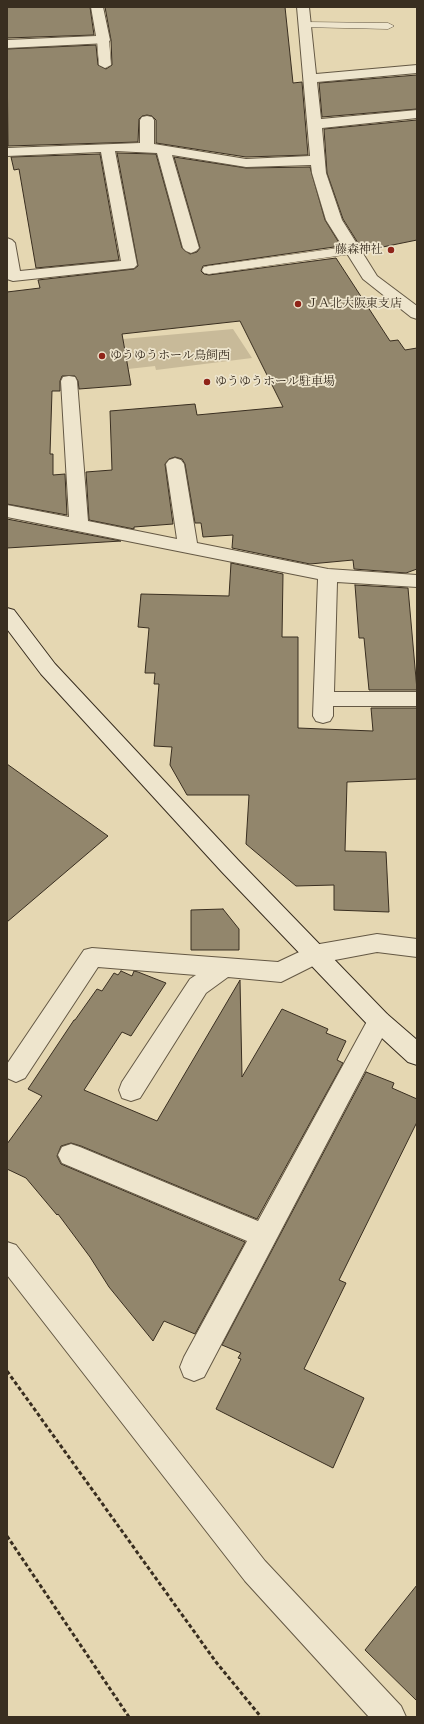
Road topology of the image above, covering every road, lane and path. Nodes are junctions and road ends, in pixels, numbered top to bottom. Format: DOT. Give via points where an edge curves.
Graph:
graph roads {
  1 [pos="97,7"];
  2 [pos="303,7"];
  3 [pos="305,25"];
  4 [pos="388,26"];
  5 [pos="103,40"];
  6 [pos="7,44"];
  7 [pos="105,65"];
  8 [pos="417,69"];
  9 [pos="311,78"];
  10 [pos="417,114"];
  11 [pos="147,120"];
  12 [pos="315,124"];
  13 [pos="107,147"];
  14 [pos="147,147"];
  15 [pos="163,150"];
  16 [pos="7,152"];
  17 [pos="318,160"];
  18 [pos="7,243"];
  19 [pos="191,248"];
  20 [pos="353,250"];
  21 [pos="209,270"];
  22 [pos="10,276"];
  23 [pos="417,314"];
  24 [pos="68,381"];
  25 [pos="175,464"];
  26 [pos="7,511"];
  27 [pos="79,525"];
  28 [pos="188,547"];
  29 [pos="328,575"];
  30 [pos="417,581"];
  31 [pos="7,615"];
  32 [pos="417,699"];
  33 [pos="417,948"];
  34 [pos="314,954"];
  35 [pos="225,968"];
  36 [pos="379,1021"];
  37 [pos="417,1055"];
  38 [pos="16,1071"];
  39 [pos="131,1090"];
  40 [pos="71,1155"];
  41 [pos="264,1236"];
  42 [pos="7,1254"];
  43 [pos="194,1367"];
  44 [pos="7,1371"];
  45 [pos="7,1536"];
  46 [pos="129,1717"];
  47 [pos="261,1717"];
  48 [pos="390,1717"];
  1 -- 5 [label="street"];
  2 -- 3 [label="street"];
  3 -- 4 [label="lane"];
  3 -- 9 [label="street"];
  5 -- 6 [label="street"];
  5 -- 7 [label="lane"];
  8 -- 9 [label="street"];
  9 -- 12 [label="street"];
  10 -- 12 [label="street"];
  11 -- 14 [label="street"];
  12 -- 17 [label="street"];
  13 -- 14 [label="street"];
  13 -- 16 [label="street"];
  13 -- 22 [label="street" via="129,265"];
  14 -- 15 [label="street"];
  15 -- 17 [label="street" via="246,163"];
  15 -- 19 [label="street"];
  17 -- 20 [label="street" via="319,173 334,220"];
  18 -- 22 [label="street"];
  20 -- 21 [label="lane"];
  20 -- 23 [label="street" via="371,279"];
  24 -- 27 [label="street"];
  25 -- 28 [label="street"];
  26 -- 27 [label="street"];
  27 -- 28 [label="street"];
  28 -- 29 [label="street"];
  29 -- 30 [label="street"];
  29 -- 32 [label="street" via="324,708"];
  31 -- 34 [label="street" via="48,669"];
  33 -- 34 [label="street" via="377,943"];
  34 -- 35 [label="street" via="281,972"];
  34 -- 36 [label="street"];
  35 -- 38 [label="street" via="92,957"];
  35 -- 39 [label="street" via="198,986"];
  36 -- 37 [label="street"];
  36 -- 41 [label="street"];
  40 -- 41 [label="street"];
  41 -- 43 [label="street"];
  42 -- 48 [label="street" via="255,1571"];
  44 -- 47 [label="path" via="216,1662"];
  45 -- 46 [label="path"];
}
